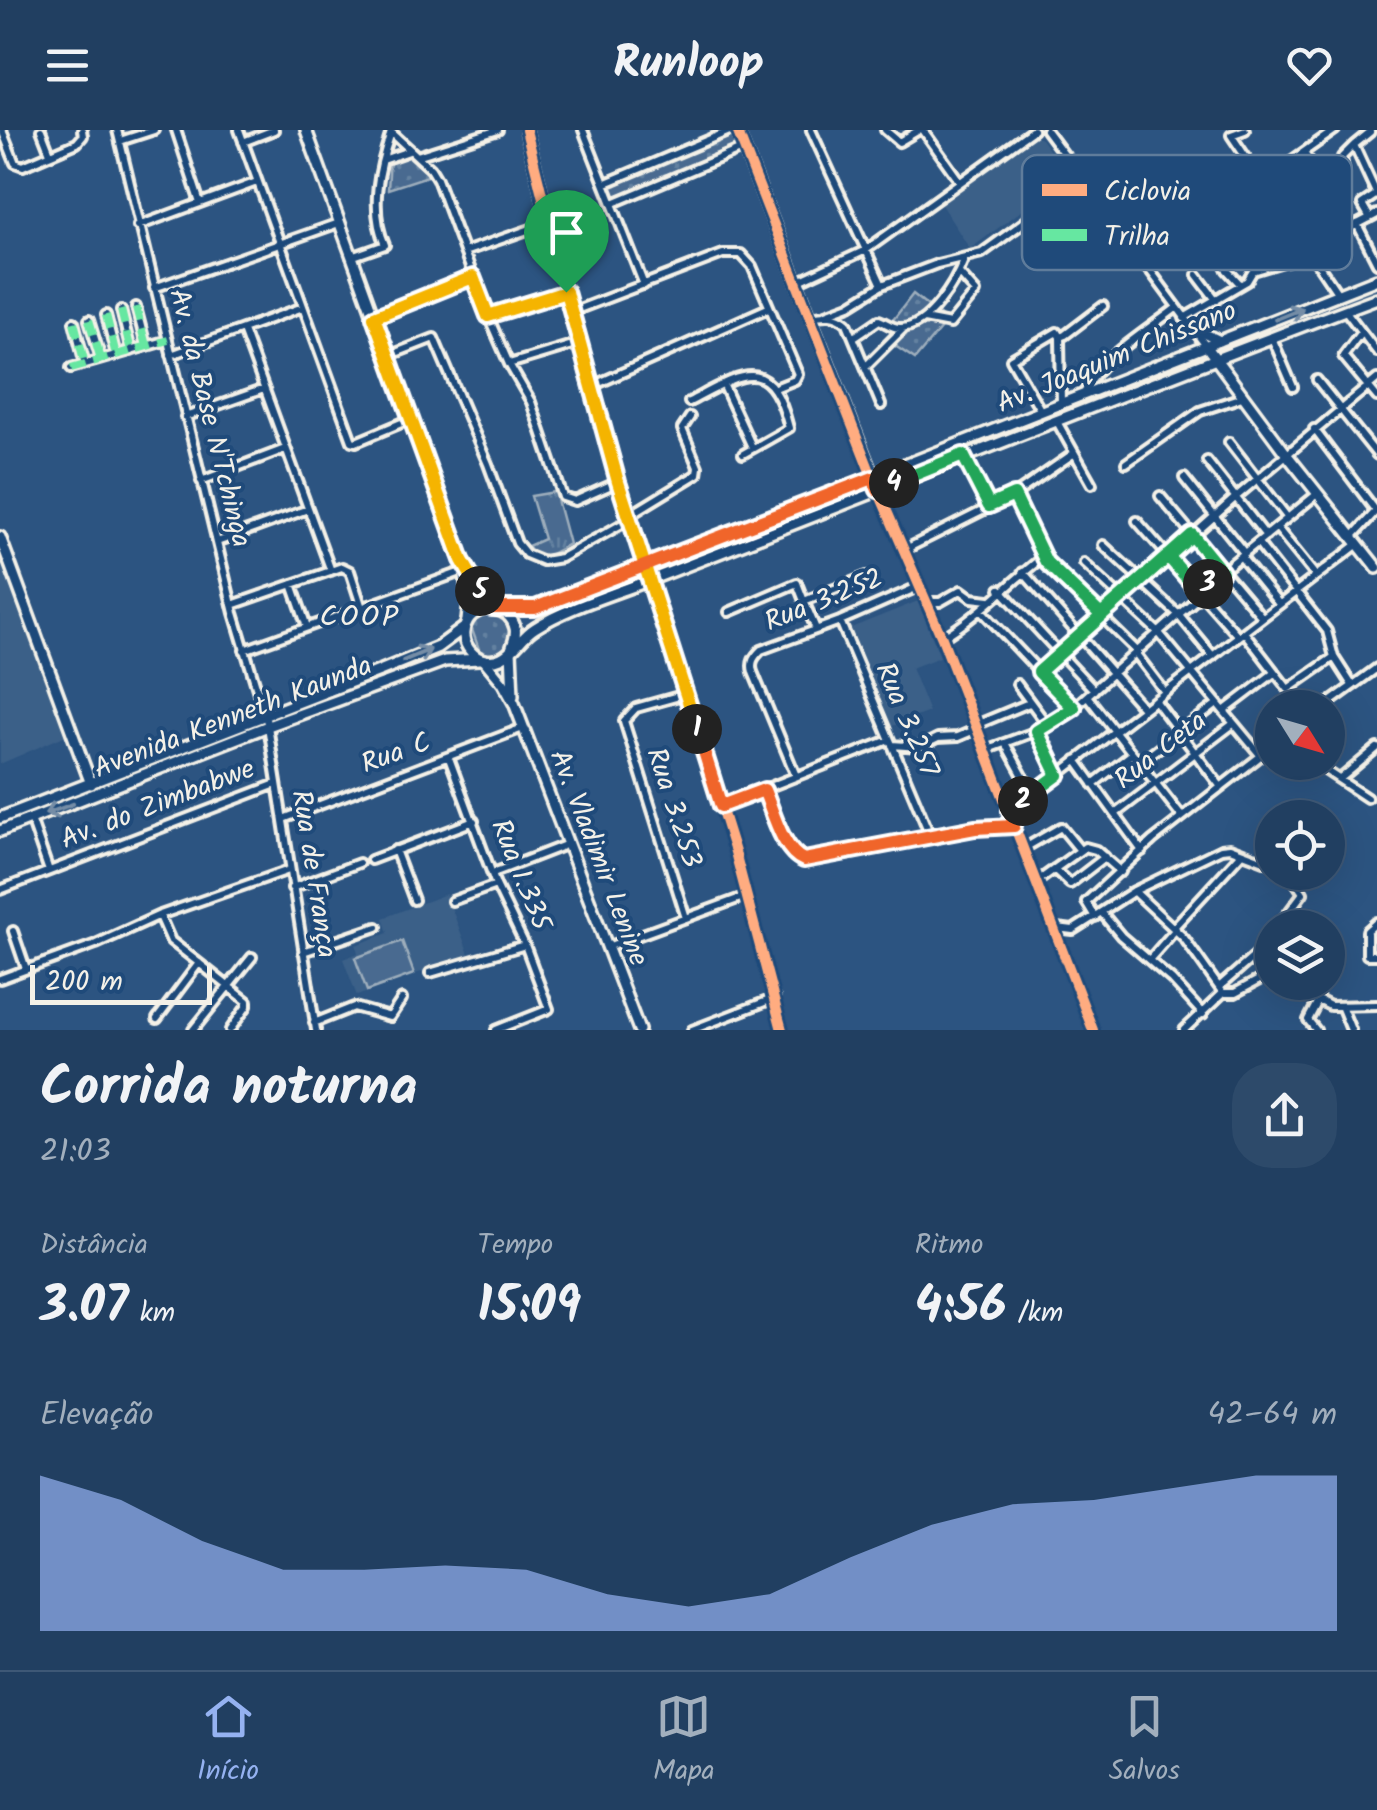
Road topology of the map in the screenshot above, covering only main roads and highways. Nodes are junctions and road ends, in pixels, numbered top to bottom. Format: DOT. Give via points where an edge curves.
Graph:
graph roads {
  1 [pos="306,130"];
  2 [pos="526,130"];
  3 [pos="734,130"];
  4 [pos="1377,279"];
  5 [pos="1376,299"];
  6 [pos="1191,327"];
  7 [pos="1221,342"];
  8 [pos="1206,348"];
  9 [pos="1216,360"];
  10 [pos="873,478"];
  11 [pos="878,490"];
  12 [pos="0,537"];
  13 [pos="464,567"];
  14 [pos="646,567"];
  15 [pos="1377,568"];
  16 [pos="650,580"];
  17 [pos="495,608"];
  18 [pos="466,624"];
  19 [pos="512,650"];
  20 [pos="481,659"];
  21 [pos="514,704"];
  22 [pos="92,784"];
  23 [pos="1,817"];
  24 [pos="2,830"];
  25 [pos="639,1030"];
  1 -- 13 [label="main road"];
  2 -- 14 [label="main road" via="590,387"];
  3 -- 10 [label="main road"];
  7 -- 4 [label="main road, Av. Joaquim Chissano, one-way"];
  5 -- 9 [label="main road, Av. Joaquim Chissano"];
  6 -- 7 [label="main road"];
  7 -- 8 [label="main road, Av. Joaquim Chissano"];
  8 -- 9 [label="main road"];
  8 -- 10 [label="main road, Av. Joaquim Chissano"];
  9 -- 11 [label="main road, Av. Joaquim Chissano"];
  9 -- 15 [label="main road"];
  10 -- 11 [label="main road"];
  10 -- 14 [label="main road, Av. Joaquim Chissano"];
  11 -- 16 [label="main road, Av. Joaquim Chissano"];
  12 -- 22 [label="main road"];
  13 -- 17 [label="main road"];
  13 -- 18 [label="main road"];
  14 -- 16 [label="main road"];
  14 -- 17 [label="main road, Av. Joaquim Chissano" via="535,608"];
  16 -- 19 [label="main road, Av. Joaquim Chissano" via="539,625"];
  17 -- 18 [label="main road"];
  17 -- 19 [label="main road" via="511,618"];
  18 -- 20 [label="main road" via="466,646"];
  22 -- 18 [label="main road, Avenida Kenneth Kaunda, one-way" via="438,646"];
  19 -- 20 [label="main road" via="499,659"];
  19 -- 21 [label="main road, Av. Vladimir Lenine"];
  20 -- 21 [label="main road, Av. Vladimir Lenine"];
  20 -- 24 [label="main road, Avenida Kenneth Kaunda, one-way" via="445,660"];
  21 -- 25 [label="main road, Av. Vladimir Lenine"];
  22 -- 23 [label="main road, Avenida Kenneth Kaunda"];
}
